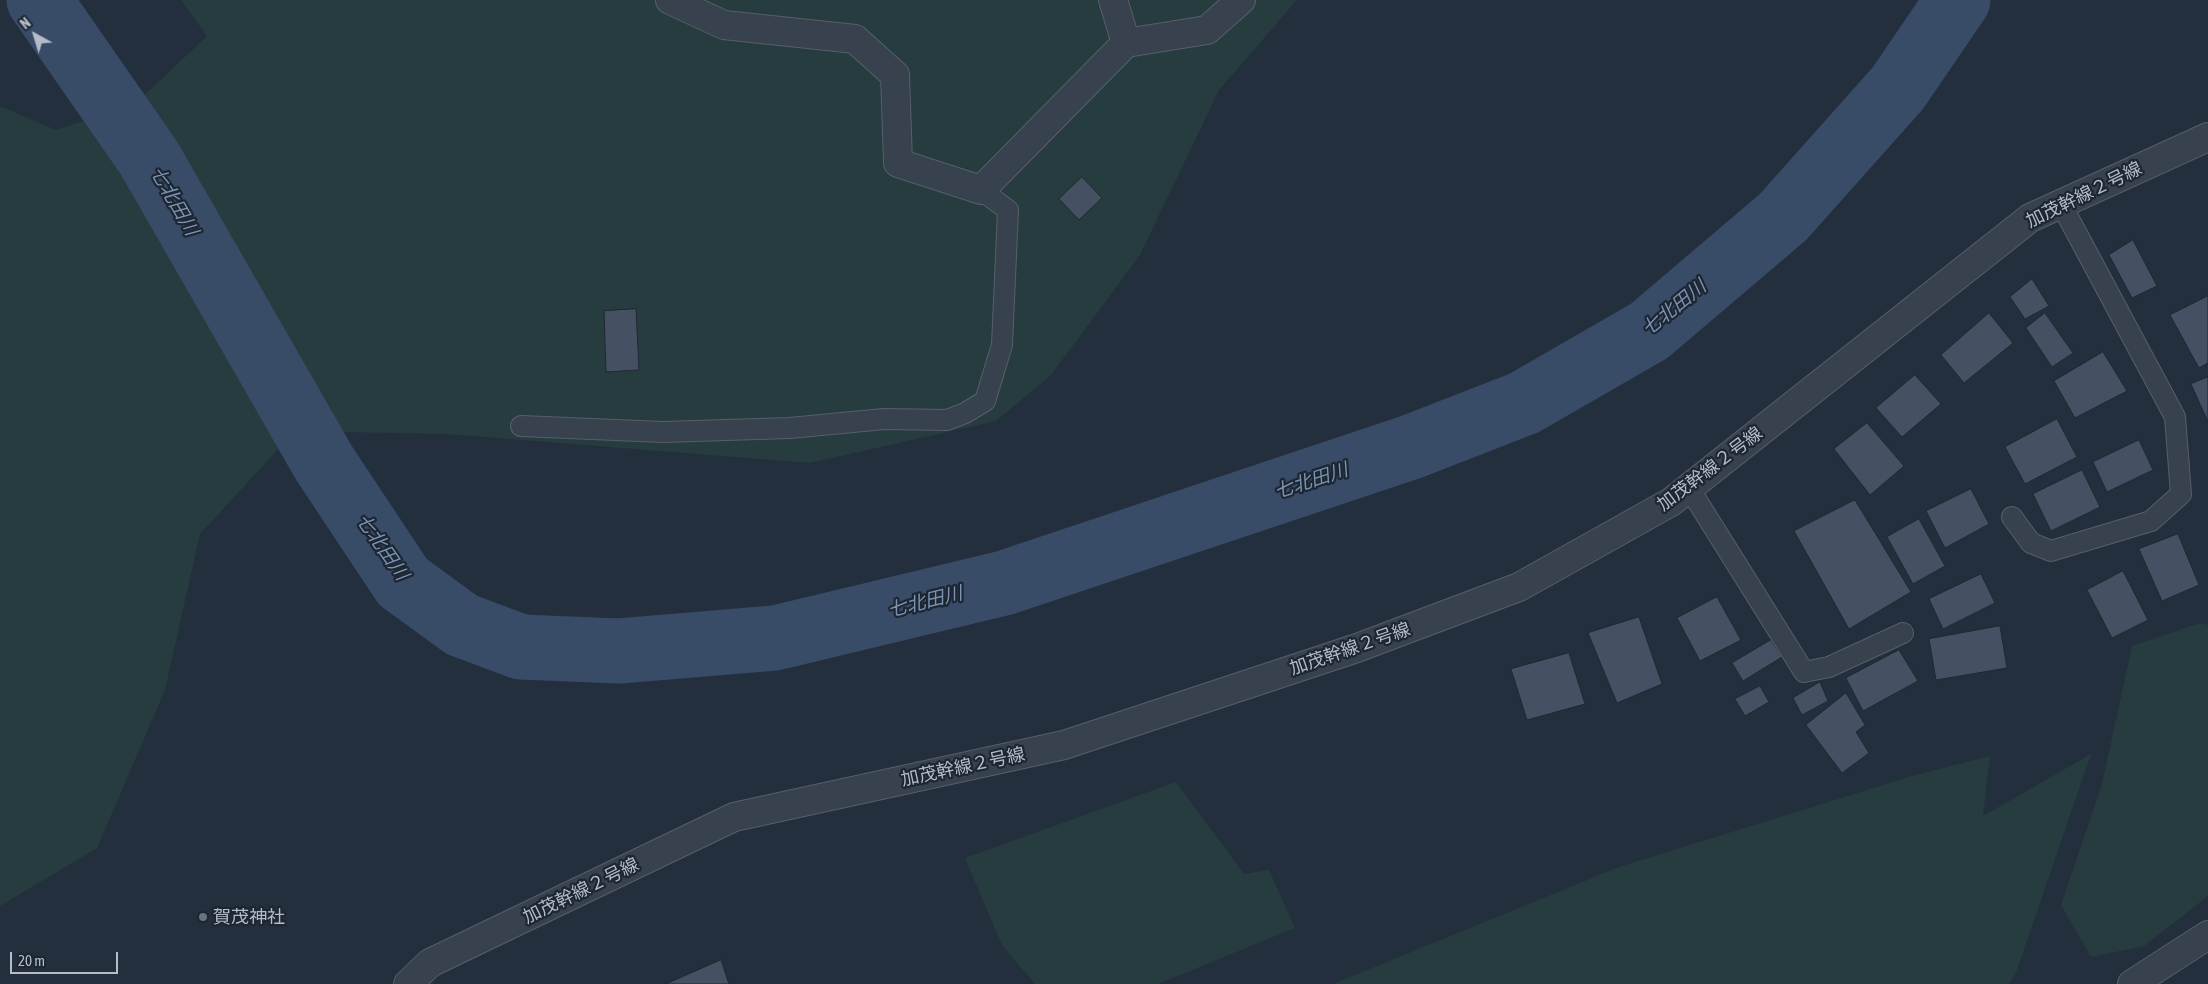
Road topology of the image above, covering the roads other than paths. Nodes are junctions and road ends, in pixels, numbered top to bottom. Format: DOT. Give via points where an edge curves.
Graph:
graph roads {
  1 [pos="670,0"];
  2 [pos="1113,0"];
  3 [pos="1241,0"];
  4 [pos="1126,43"];
  5 [pos="2208,137"];
  6 [pos="981,190"];
  7 [pos="2060,204"];
  8 [pos="522,426"];
  9 [pos="1689,488"];
  10 [pos="2012,517"];
  11 [pos="1903,633"];
  12 [pos="2208,936"];
  13 [pos="408,984"];
  14 [pos="2132,984"];
  1 -- 6 [label="street" via="724,25 855,39 894,75 898,163"];
  2 -- 4 [label="street"];
  3 -- 4 [label="street" via="1207,30"];
  4 -- 6 [label="street"];
  5 -- 7 [label="street, 加茂幹線２号線"];
  6 -- 8 [label="lane" via="1008,210 1002,345 984,401 965,413 947,420 884,419 790,428 673,432"];
  7 -- 9 [label="street, 加茂幹線２号線" via="2030,218"];
  7 -- 10 [label="lane" via="2175,417 2181,494 2151,521 2052,551 2031,543"];
  9 -- 11 [label="lane" via="1804,672 1829,667"];
  9 -- 13 [label="street, 加茂幹線２号線" via="1671,502 1519,588 1357,648 1064,745 734,816 430,963"];
  12 -- 14 [label="street"];
}
